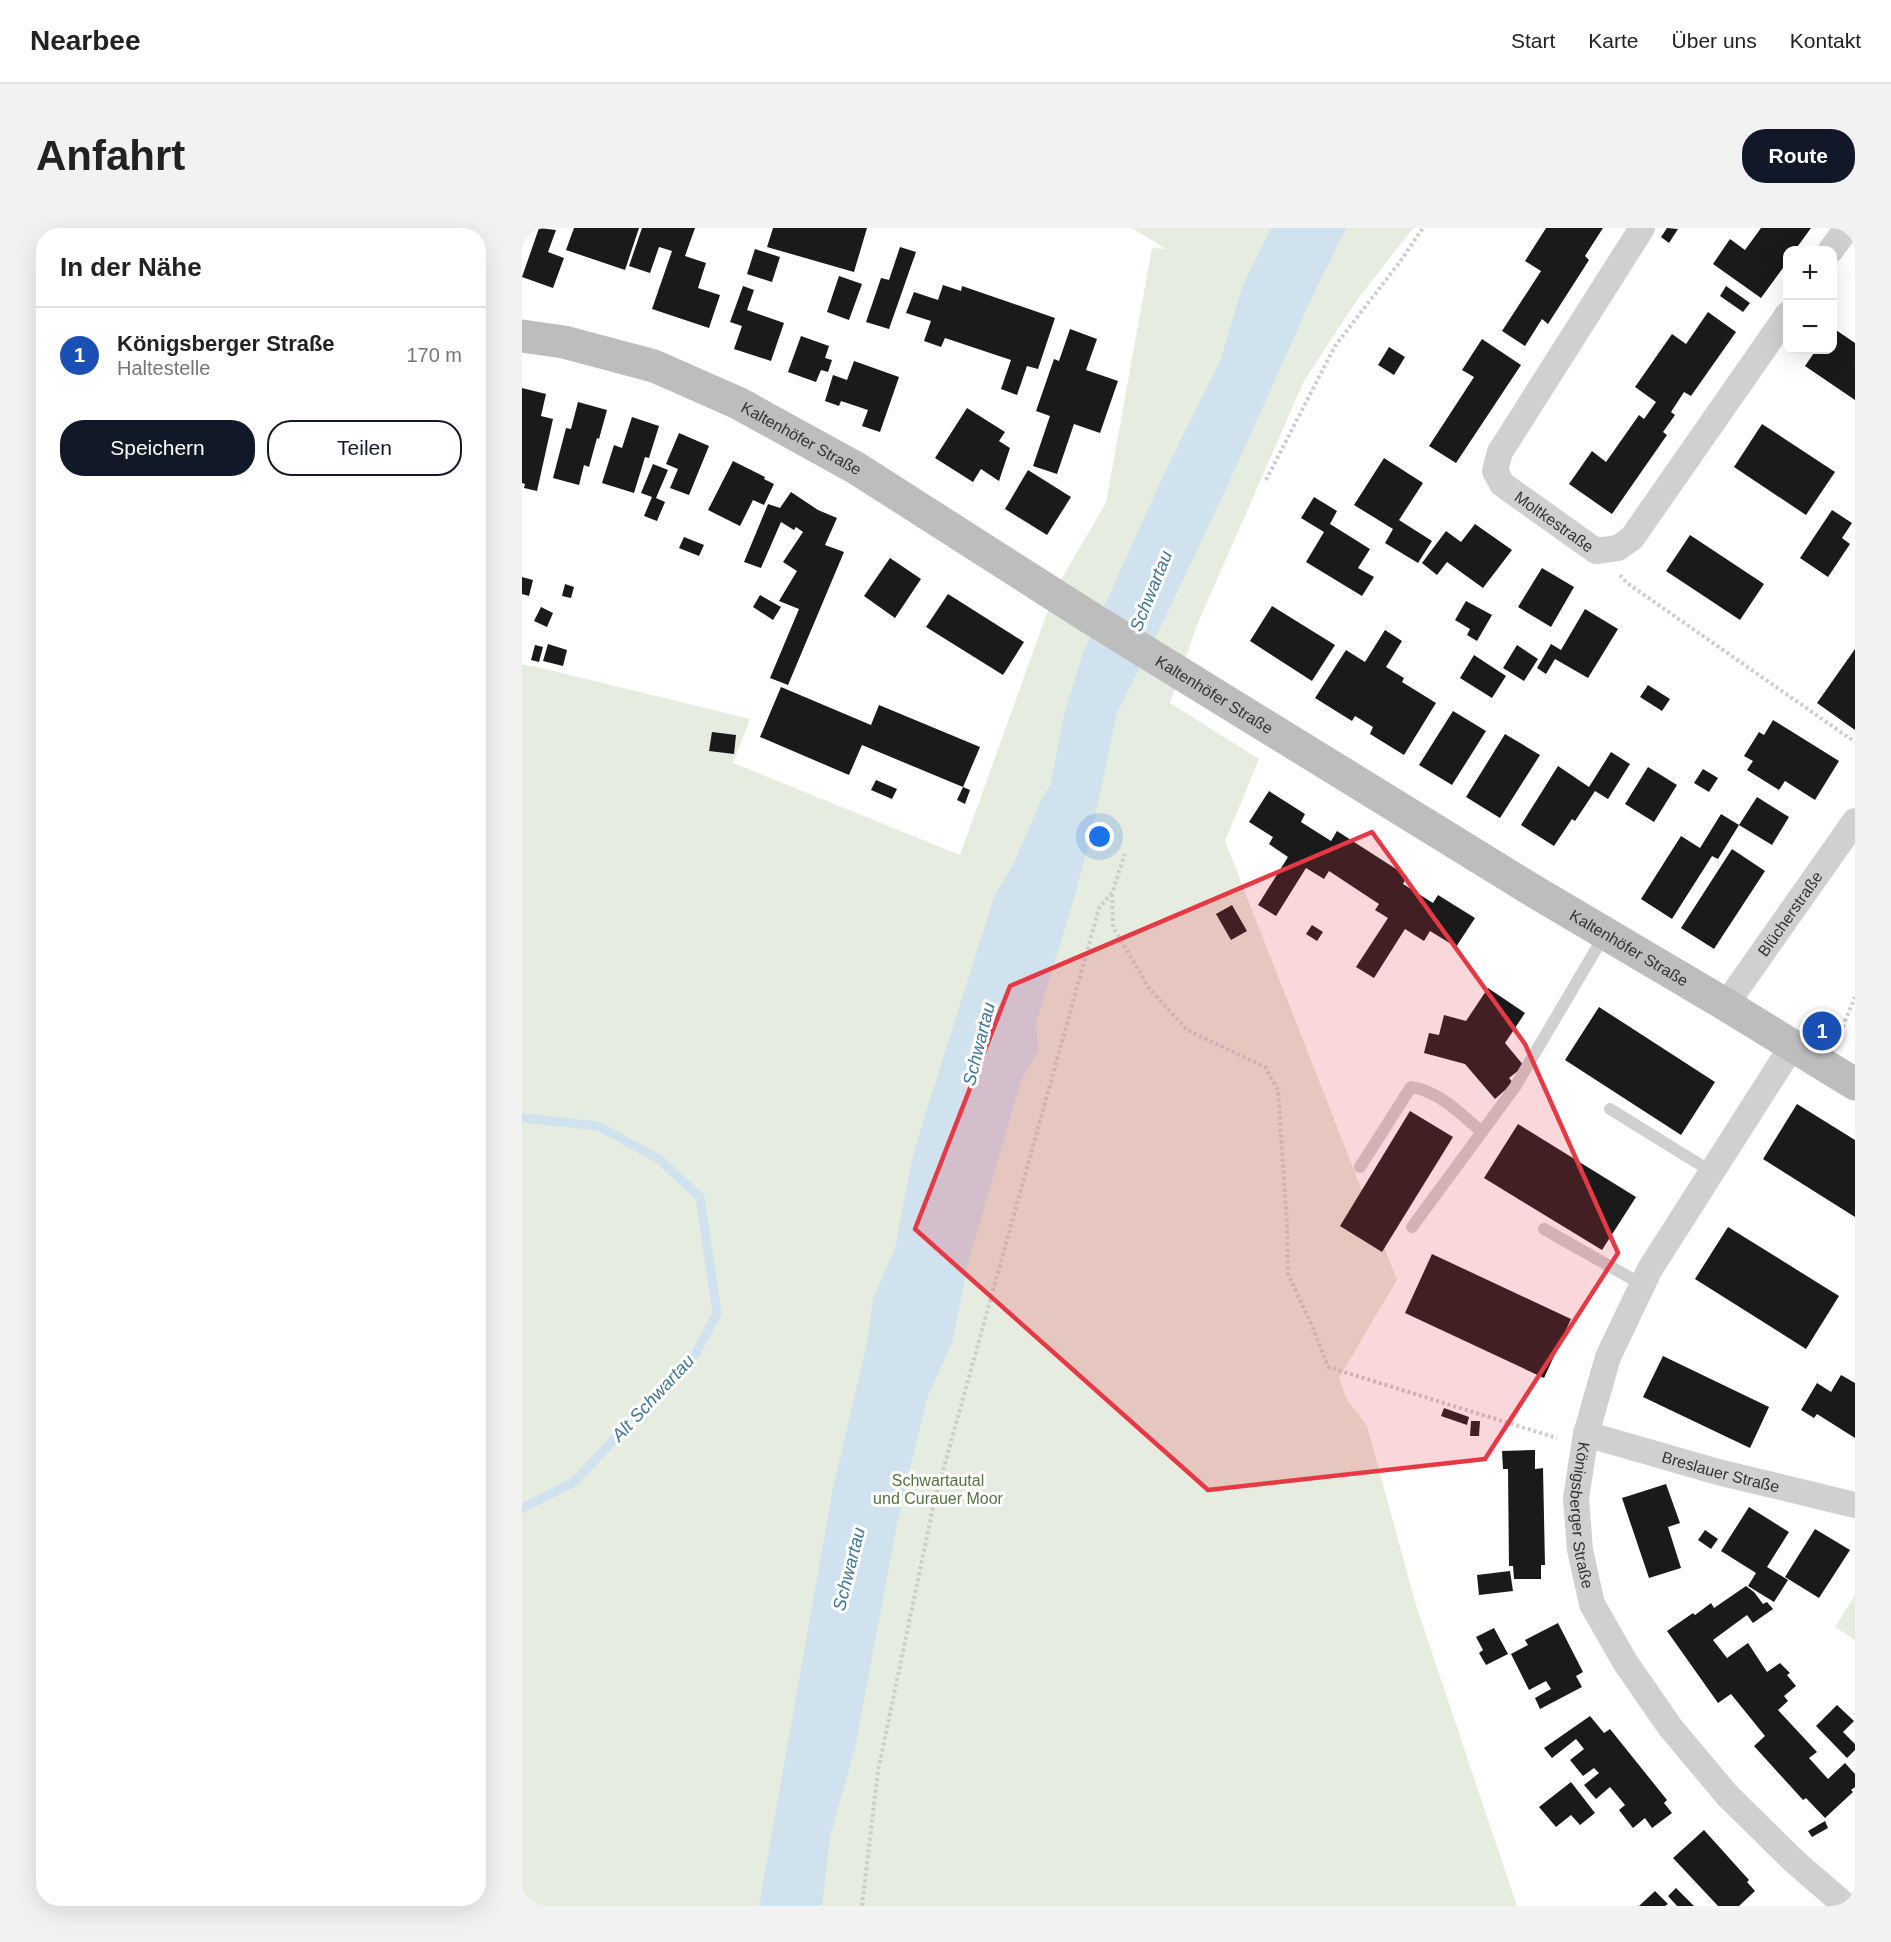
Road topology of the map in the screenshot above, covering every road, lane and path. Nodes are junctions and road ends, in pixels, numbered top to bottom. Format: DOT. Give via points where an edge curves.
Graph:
graph roads {
  1 [pos="1423,228"];
  2 [pos="1642,228"];
  3 [pos="1847,228"];
  4 [pos="1834,246"];
  5 [pos="1783,321"];
  6 [pos="522,336"];
  7 [pos="1266,480"];
  8 [pos="1596,551"];
  9 [pos="1855,742"];
  10 [pos="1855,820"];
  11 [pos="1125,855"];
  12 [pos="1112,893"];
  13 [pos="1606,933"];
  14 [pos="1855,997"];
  15 [pos="1723,1003"];
  16 [pos="1792,1046"];
  17 [pos="1827,1066"];
  18 [pos="1855,1084"];
  19 [pos="1610,1109"];
  20 [pos="1482,1132"];
  21 [pos="1360,1167"];
  22 [pos="1712,1172"];
  23 [pos="1412,1227"];
  24 [pos="1544,1229"];
  25 [pos="1642,1285"];
  26 [pos="1586,1434"];
  27 [pos="1855,1505"];
  28 [pos="862,1906"];
  29 [pos="1846,1906"];
  1 -- 7 [label="path" via="1335,346"];
  2 -- 8 [label="street, Moltkestraße" via="1500,452 1495,471 1502,484"];
  3 -- 4 [label="street"];
  5 -- 8 [label="street, Moltkestraße" via="1632,538 1618,548"];
  6 -- 13 [label="street, Kaltenhöfer Straße" via="564,342 654,366 738,403 856,468 1089,617"];
  8 -- 9 [label="path" via="1627,583"];
  10 -- 15 [label="street, Blücherstraße" via="1734,993"];
  11 -- 12 [label="path"];
  12 -- 26 [label="path" via="1113,927 1149,988 1187,1030 1265,1067 1278,1090 1288,1274 1328,1367 1563,1440"];
  12 -- 28 [label="path" via="1099,908 934,1503 878,1771"];
  13 -- 15 [label="street, Kaltenhöfer Straße"];
  13 -- 20 [label="lane" via="1515,1087"];
  14 -- 17 [label="path"];
  15 -- 16 [label="street, Kaltenhöfer Straße"];
  16 -- 17 [label="street, Kaltenhöfer Straße"];
  16 -- 22 [label="street, Königsberger Straße"];
  17 -- 18 [label="street, Kaltenhöfer Straße"];
  19 -- 22 [label="lane"];
  20 -- 21 [label="lane" via="1452,1106 1423,1089 1411,1087"];
  20 -- 23 [label="lane"];
  22 -- 25 [label="street, Königsberger Straße"];
  24 -- 25 [label="lane"];
  25 -- 26 [label="street, Königsberger Straße" via="1608,1357"];
  26 -- 27 [label="street, Breslauer Straße" via="1718,1472"];
  26 -- 29 [label="street, Königsberger Straße" via="1576,1498 1580,1550 1592,1604 1625,1662 1684,1744 1727,1795"];
}
